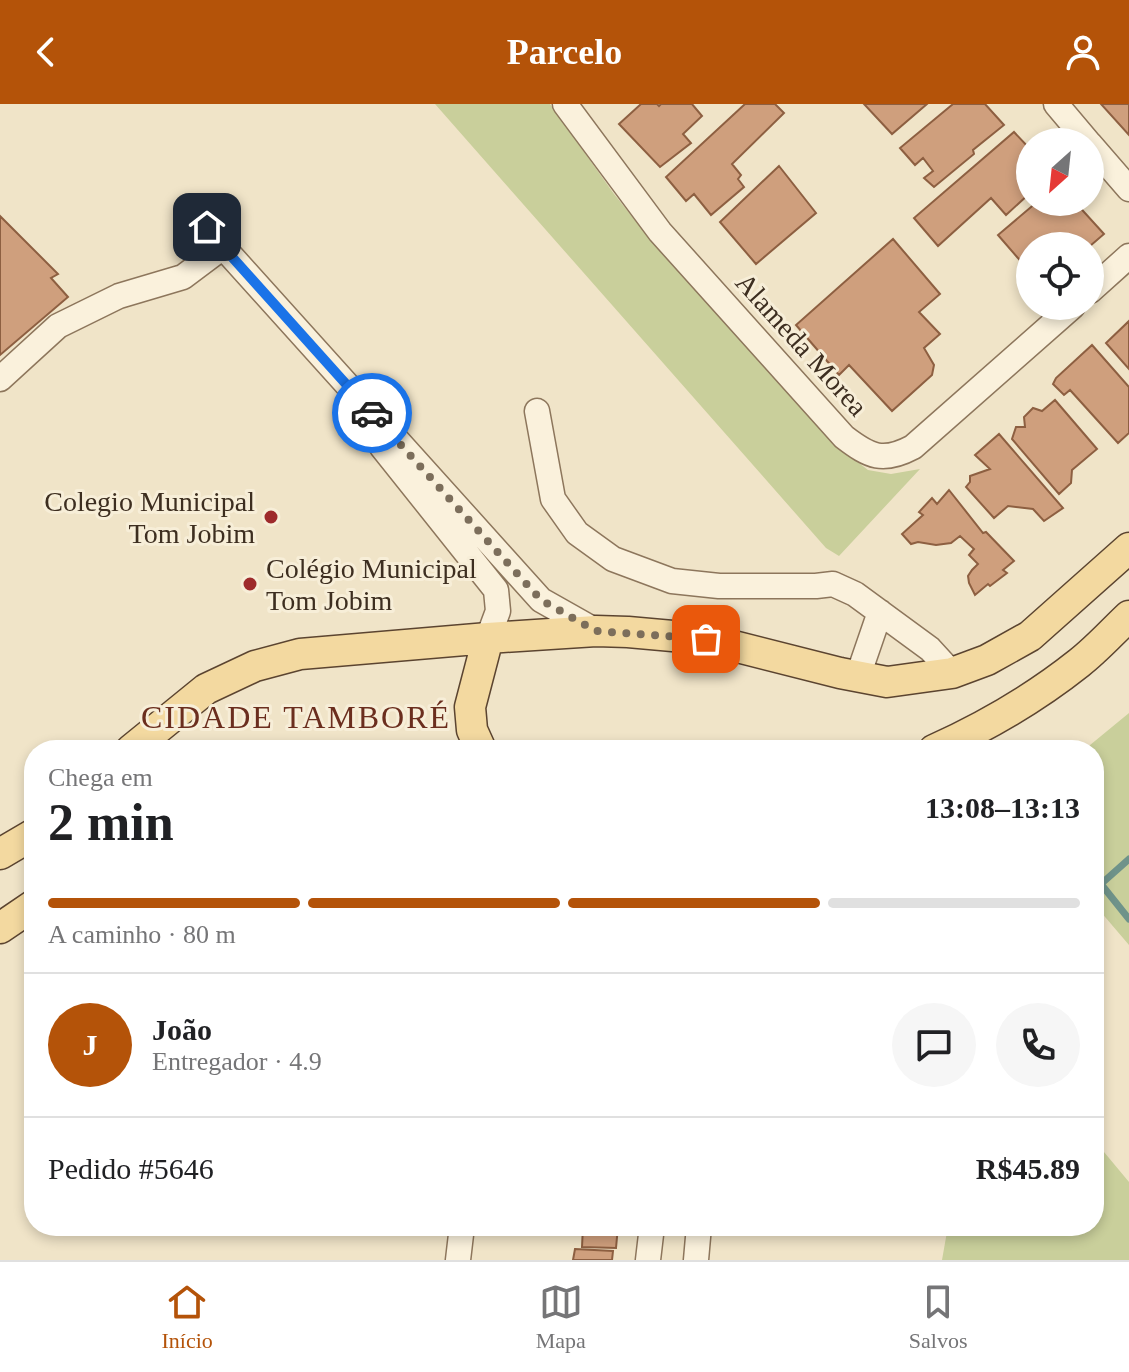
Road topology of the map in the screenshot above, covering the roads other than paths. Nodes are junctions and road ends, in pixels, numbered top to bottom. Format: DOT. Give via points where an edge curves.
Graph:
graph roads {
  1 [pos="565,104"];
  2 [pos="1056,104"];
  3 [pos="1076,128"];
  4 [pos="1104,160"];
  5 [pos="1129,189"];
  6 [pos="207,227"];
  7 [pos="223,247"];
  8 [pos="1129,256"];
  9 [pos="1104,278"];
  10 [pos="1057,320"];
  11 [pos="0,379"];
  12 [pos="366,407"];
  13 [pos="537,411"];
  14 [pos="1129,548"];
  15 [pos="880,612"];
  16 [pos="1129,616"];
  17 [pos="596,631"];
  18 [pos="488,638"];
  19 [pos="952,673"];
  20 [pos="858,676"];
  21 [pos="143,740"];
  22 [pos="476,740"];
  23 [pos="956,740"];
  24 [pos="24,840"];
  25 [pos="0,854"];
  26 [pos="24,912"];
  27 [pos="0,928"];
  28 [pos="461,1236"];
  29 [pos="651,1236"];
  30 [pos="698,1236"];
  31 [pos="458,1260"];
  32 [pos="648,1260"];
  33 [pos="696,1260"];
  1 -- 10 [label="street, Alameda Morea" via="660,232 844,437 873,456 913,447"];
  2 -- 3 [label="street"];
  4 -- 5 [label="street"];
  6 -- 7 [label="street"];
  7 -- 11 [label="street" via="183,277 119,296 58,326"];
  7 -- 12 [label="street"];
  8 -- 9 [label="street"];
  12 -- 17 [label="street" via="541,600"];
  12 -- 18 [label="street" via="382,447 496,590 498,611"];
  13 -- 15 [label="street" via="553,499 577,533 613,559 672,581 719,586 833,584"];
  14 -- 19 [label="main road" via="1030,636"];
  15 -- 19 [label="street" via="930,649"];
  15 -- 20 [label="street"];
  16 -- 23 [label="main road" via="1079,663"];
  17 -- 18 [label="main road"];
  17 -- 20 [label="main road" via="706,639"];
  18 -- 21 [label="main road" via="300,654 255,666 206,689"];
  18 -- 22 [label="main road" via="470,707"];
  19 -- 20 [label="main road" via="887,682"];
  24 -- 25 [label="main road"];
  26 -- 27 [label="main road"];
  28 -- 31 [label="street"];
  29 -- 32 [label="street"];
  30 -- 33 [label="street"];
}
